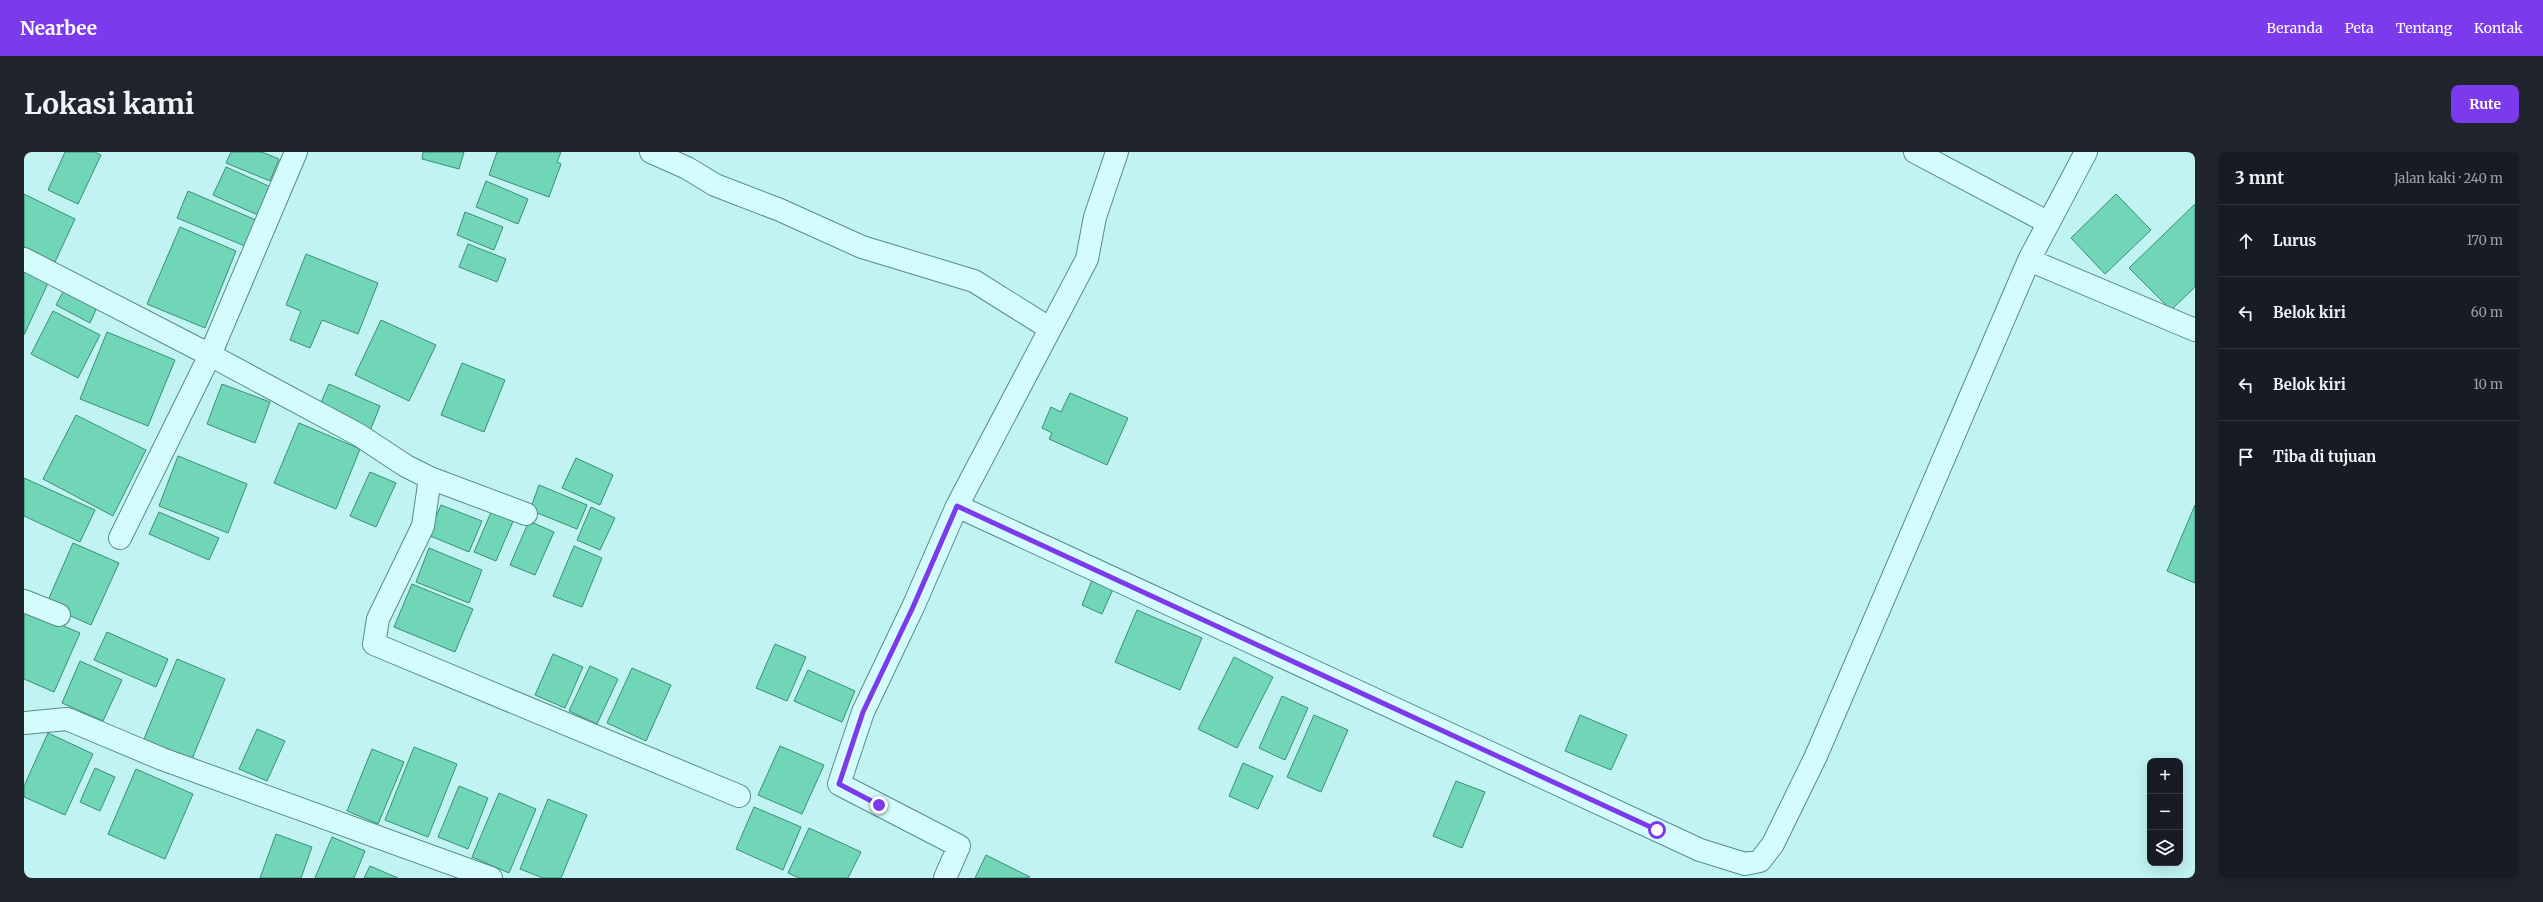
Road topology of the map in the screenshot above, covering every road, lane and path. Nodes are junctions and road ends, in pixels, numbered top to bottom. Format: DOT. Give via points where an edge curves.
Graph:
graph roads {
  1 [pos="296,152"];
  2 [pos="651,152"];
  3 [pos="1117,152"];
  4 [pos="1915,152"];
  5 [pos="2086,152"];
  6 [pos="2047,222"];
  7 [pos="24,259"];
  8 [pos="2029,260"];
  9 [pos="1049,328"];
  10 [pos="2195,330"];
  11 [pos="210,355"];
  12 [pos="430,478"];
  13 [pos="957,506"];
  14 [pos="526,514"];
  15 [pos="120,538"];
  16 [pos="24,601"];
  17 [pos="59,615"];
  18 [pos="24,723"];
  19 [pos="739,796"];
  20 [pos="491,878"];
  21 [pos="945,878"];
  1 -- 11 [label="street"];
  2 -- 9 [label="street" via="687,168 715,186 780,210 862,247 974,281"];
  3 -- 9 [label="street" via="1094,218 1087,259"];
  4 -- 6 [label="street"];
  5 -- 6 [label="street"];
  6 -- 8 [label="street"];
  7 -- 11 [label="street"];
  8 -- 10 [label="street"];
  8 -- 13 [label="street" via="1816,756 1773,844 1760,861 1745,864 1700,850"];
  9 -- 13 [label="street"];
  11 -- 12 [label="street" via="359,435 388,456"];
  11 -- 15 [label="street"];
  12 -- 14 [label="street"];
  12 -- 19 [label="street" via="423,526 378,620 374,644"];
  13 -- 21 [label="street" via="863,712 839,784 959,846"];
  16 -- 17 [label="street"];
  18 -- 20 [label="street" via="67,719 162,759"];
}
